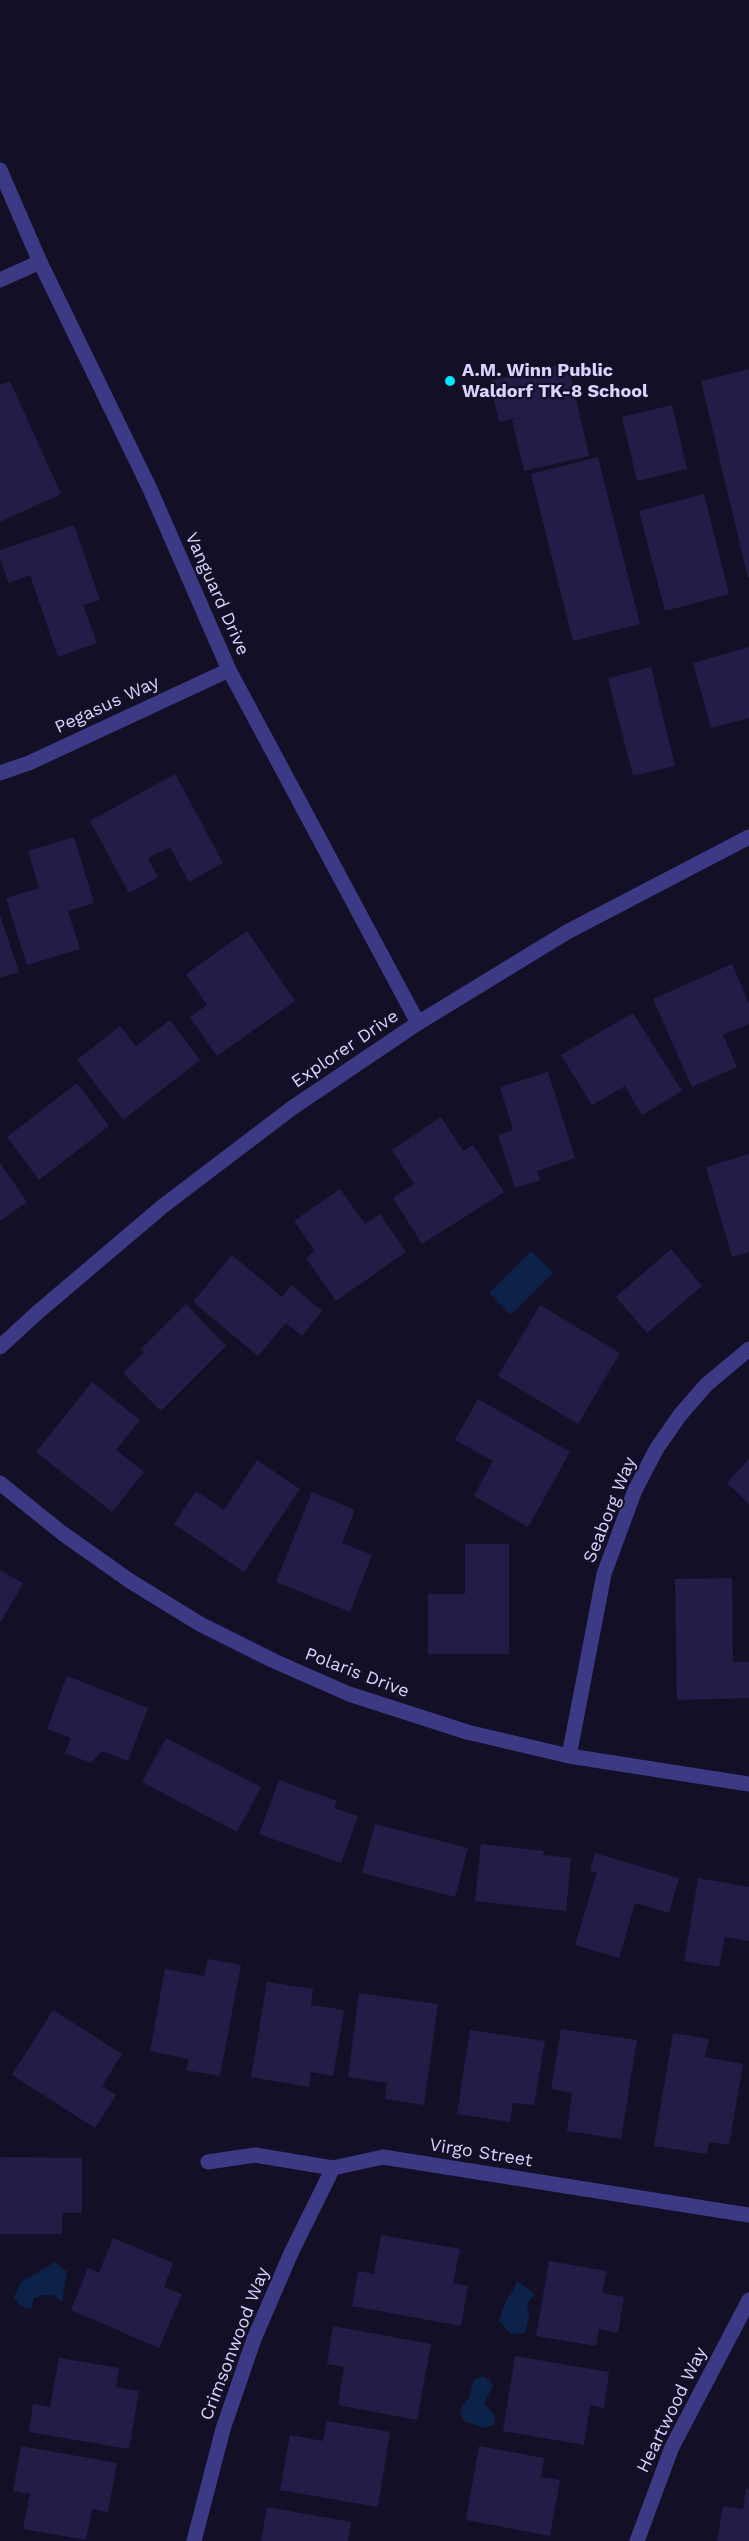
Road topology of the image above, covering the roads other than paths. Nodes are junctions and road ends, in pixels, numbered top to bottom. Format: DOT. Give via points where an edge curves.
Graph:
graph roads {
  1 [pos="0,170"];
  2 [pos="40,262"];
  3 [pos="0,279"];
  4 [pos="229,670"];
  5 [pos="0,773"];
  6 [pos="749,837"];
  7 [pos="418,1023"];
  8 [pos="0,1347"];
  9 [pos="749,1349"];
  10 [pos="0,1483"];
  11 [pos="569,1756"];
  12 [pos="749,1784"];
  13 [pos="208,2162"];
  14 [pos="333,2168"];
  15 [pos="749,2215"];
  16 [pos="749,2300"];
  17 [pos="194,2541"];
  18 [pos="637,2541"];
  1 -- 2 [label="street, Vanguard Drive"];
  2 -- 3 [label="street"];
  2 -- 4 [label="street, Vanguard Drive" via="150,489"];
  4 -- 5 [label="street, Pegasus Way"];
  4 -- 7 [label="street, Vanguard Drive"];
  6 -- 7 [label="street, Explorer Drive" via="567,932"];
  7 -- 8 [label="street, Explorer Drive" via="292,1108 163,1206"];
  9 -- 11 [label="street, Seaborg Way" via="706,1385 680,1415 635,1490 603,1574"];
  10 -- 11 [label="street, Polaris Drive" via="130,1581 200,1624 274,1662 349,1694 467,1732"];
  11 -- 12 [label="street, Polaris Drive"];
  13 -- 14 [label="street, Virgo Street" via="255,2155"];
  14 -- 15 [label="street, Virgo Street" via="383,2157"];
  14 -- 17 [label="street, Crimsonwood Way" via="254,2339 223,2429"];
  16 -- 18 [label="street, Heartwood Way" via="672,2447"];
}
